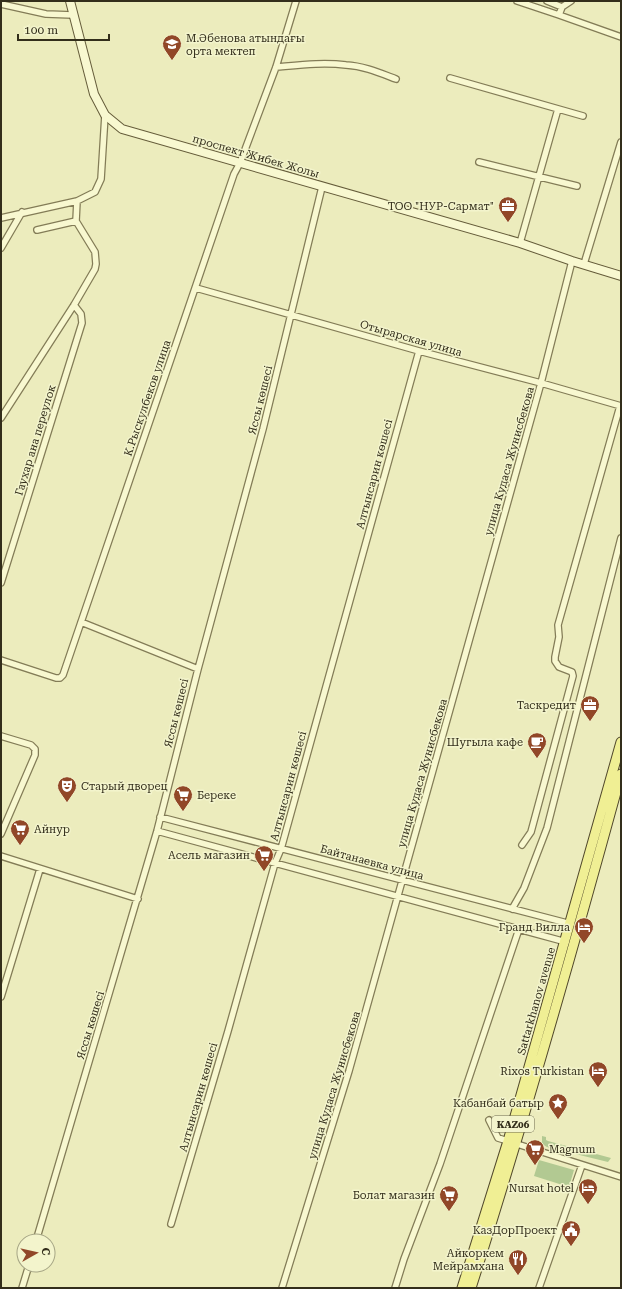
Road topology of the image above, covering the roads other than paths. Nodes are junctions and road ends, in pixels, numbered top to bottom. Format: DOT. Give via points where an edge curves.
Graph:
graph roads {
  1 [pos="70,1"];
  2 [pos="296,1"];
  3 [pos="517,1"];
  4 [pos="547,1"];
  5 [pos="571,1"];
  6 [pos="1,4"];
  7 [pos="562,7"];
  8 [pos="73,15"];
  9 [pos="559,15"];
  10 [pos="621,37"];
  11 [pos="276,67"];
  12 [pos="450,78"];
  13 [pos="396,79"];
  14 [pos="558,109"];
  15 [pos="105,115"];
  16 [pos="583,116"];
  17 [pos="621,142"];
  18 [pos="479,162"];
  19 [pos="240,163"];
  20 [pos="539,176"];
  21 [pos="577,186"];
  22 [pos="322,187"];
  23 [pos="77,201"];
  24 [pos="22,212"];
  25 [pos="1,218"];
  26 [pos="76,221"];
  27 [pos="37,230"];
  28 [pos="520,243"];
  29 [pos="1,248"];
  30 [pos="572,261"];
  31 [pos="584,264"];
  32 [pos="621,276"];
  33 [pos="196,288"];
  34 [pos="74,305"];
  35 [pos="292,314"];
  36 [pos="418,351"];
  37 [pos="541,383"];
  38 [pos="621,406"];
  39 [pos="1,418"];
  40 [pos="621,538"];
  41 [pos="1,583"];
  42 [pos="81,622"];
  43 [pos="1,660"];
  44 [pos="198,669"];
  45 [pos="1,736"];
  46 [pos="621,742"];
  47 [pos="621,774"];
  48 [pos="160,818"];
  49 [pos="157,831"];
  50 [pos="1,834"];
  51 [pos="522,846"];
  52 [pos="281,849"];
  53 [pos="1,856"];
  54 [pos="594,856"];
  55 [pos="275,863"];
  56 [pos="40,869"];
  57 [pos="403,880"];
  58 [pos="398,896"];
  59 [pos="138,898"];
  60 [pos="512,909"];
  61 [pos="575,925"];
  62 [pos="519,929"];
  63 [pos="569,942"];
  64 [pos="1,997"];
  65 [pos="490,1120"];
  66 [pos="512,1143"];
  67 [pos="582,1165"];
  68 [pos="621,1177"];
  69 [pos="171,1224"];
  70 [pos="38,1233"];
  71 [pos="27,1273"];
  72 [pos="22,1288"];
  73 [pos="282,1288"];
  74 [pos="395,1288"];
  75 [pos="462,1288"];
  76 [pos="471,1288"];
  77 [pos="539,1288"];
  1 -- 8 [label="main road, проспект Жибек Жолы"];
  2 -- 11 [label="street, К.Рыскулбеков улица"];
  3 -- 9 [label="street"];
  4 -- 7 [label="street"];
  5 -- 7 [label="street"];
  6 -- 8 [label="street" via="46,14"];
  7 -- 9 [label="street"];
  8 -- 15 [label="main road, проспект Жибек Жолы" via="94,94"];
  9 -- 10 [label="street"];
  11 -- 13 [label="street" via="347,64"];
  11 -- 19 [label="street, К.Рыскулбеков улица"];
  12 -- 14 [label="street"];
  14 -- 16 [label="street"];
  14 -- 20 [label="street"];
  15 -- 19 [label="main road, проспект Жибек Жолы" via="122,128"];
  15 -- 23 [label="street" via="100,179 95,192"];
  17 -- 31 [label="street"];
  18 -- 20 [label="street"];
  19 -- 22 [label="main road, проспект Жибек Жолы"];
  19 -- 33 [label="street, К.Рыскулбеков улица" via="234,174"];
  20 -- 21 [label="street"];
  20 -- 28 [label="street"];
  22 -- 28 [label="main road, проспект Жибек Жолы"];
  22 -- 35 [label="street, Яссы көшесі"];
  23 -- 24 [label="street"];
  23 -- 26 [label="street"];
  24 -- 25 [label="street"];
  24 -- 29 [label="street"];
  26 -- 27 [label="street"];
  26 -- 34 [label="street" via="95,252 96,264"];
  28 -- 30 [label="main road, проспект Жибек Жолы"];
  30 -- 31 [label="main road, проспект Жибек Жолы"];
  30 -- 37 [label="street, улица Кудаса Жунисбекова"];
  31 -- 32 [label="main road, проспект Жибек Жолы"];
  33 -- 35 [label="street, Отырарская улица"];
  33 -- 42 [label="street, К.Рыскулбеков улица"];
  34 -- 39 [label="street"];
  34 -- 41 [label="street, Гаухар ана переулок" via="81,314 82,323"];
  35 -- 36 [label="street, Отырарская улица"];
  35 -- 44 [label="street, Яссы көшесі"];
  36 -- 37 [label="street, Отырарская улица"];
  36 -- 52 [label="street, Алтынсарин көшесі"];
  37 -- 38 [label="street, Отырарская улица"];
  37 -- 57 [label="street, улица Кудаса Жунисбекова"];
  38 -- 51 [label="street" via="558,625 555,661 559,667 572,672 573,676 531,832"];
  40 -- 60 [label="street" via="547,828 524,888"];
  42 -- 43 [label="street, К.Рыскулбеков улица" via="60,678"];
  42 -- 44 [label="street"];
  44 -- 48 [label="street, Яссы көшесі"];
  45 -- 50 [label="street" via="35,749"];
  46 -- 54 [label="main road, Sattarkhanov avenue / KАZ06"];
  47 -- 54 [label="main road, Sattarkhanov avenue / KАZ06"];
  48 -- 49 [label="street, Яссы көшесі"];
  48 -- 52 [label="street, Байтанаевка улица"];
  49 -- 55 [label="street"];
  49 -- 59 [label="street, Яссы көшесі"];
  52 -- 55 [label="street, Алтынсарин көшесі"];
  52 -- 57 [label="street, Байтанаевка улица"];
  53 -- 56 [label="street"];
  54 -- 61 [label="main road, Sattarkhanov avenue / KАZ06"];
  55 -- 58 [label="street"];
  55 -- 69 [label="street, Алтынсарин көшесі"];
  56 -- 59 [label="street"];
  56 -- 64 [label="street"];
  57 -- 58 [label="street, улица Кудаса Жунисбекова"];
  57 -- 60 [label="street, Байтанаевка улица"];
  58 -- 62 [label="street"];
  58 -- 73 [label="street, улица Кудаса Жунисбекова" via="349,1071"];
  59 -- 70 [label="street, Яссы көшесі"];
  60 -- 61 [label="street, Байтанаевка улица"];
  61 -- 63 [label="main road, Sattarkhanov avenue / KАZ06"];
  62 -- 63 [label="street"];
  62 -- 74 [label="street"];
  63 -- 66 [label="main road, Sattarkhanov avenue / KАZ06"];
  65 -- 66 [label="street" via="498,1138"];
  66 -- 67 [label="street"];
  66 -- 75 [label="main road, Sattarkhanov avenue / KАZ06"];
  66 -- 76 [label="main road, Sattarkhanov avenue / KАZ06"];
  67 -- 68 [label="street"];
  67 -- 77 [label="street"];
  71 -- 72 [label="street"];
}
